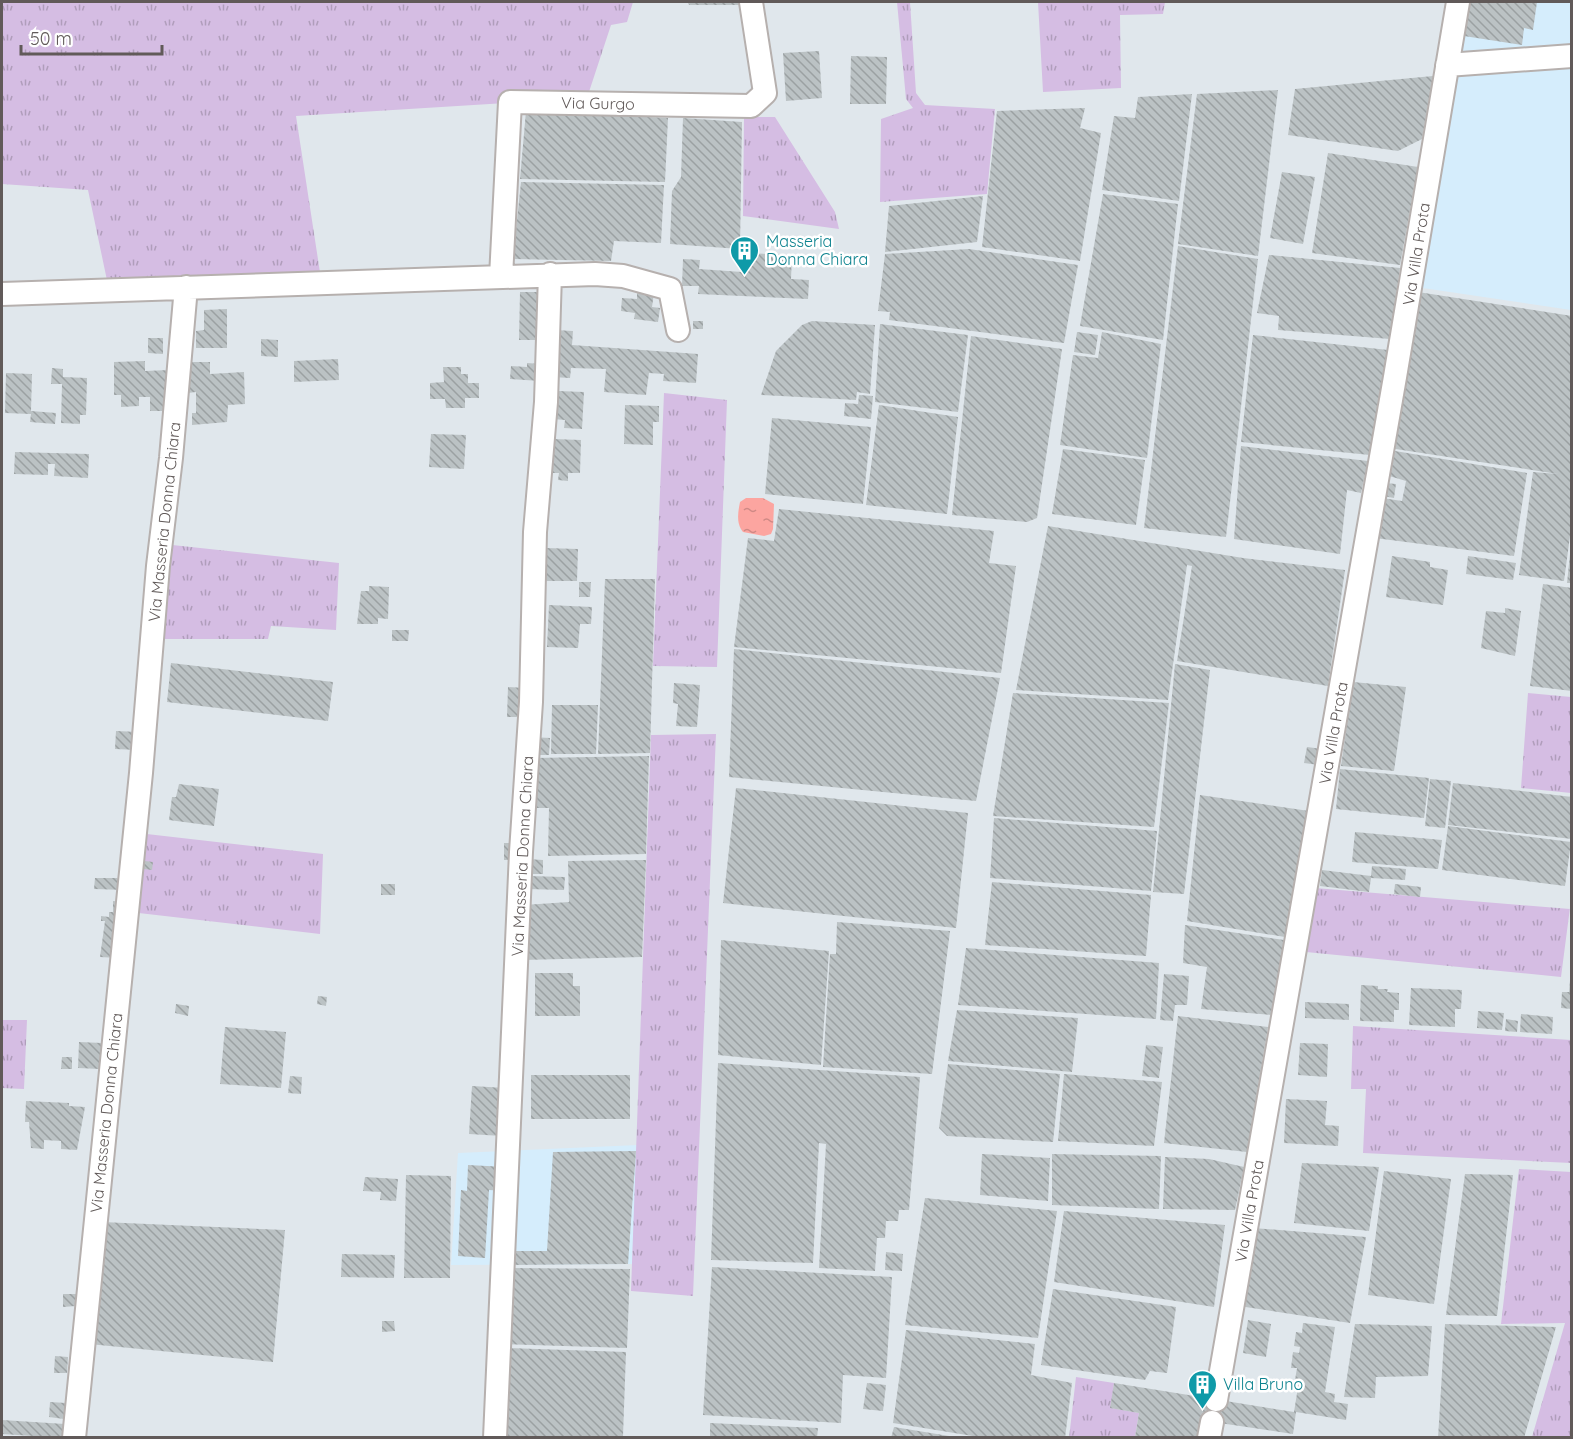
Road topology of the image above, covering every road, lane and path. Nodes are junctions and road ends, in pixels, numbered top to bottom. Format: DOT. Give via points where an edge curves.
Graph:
graph roads {
  1 [pos="751,2"];
  2 [pos="1458,2"];
  3 [pos="1572,56"];
  4 [pos="1447,65"];
  5 [pos="550,274"];
  6 [pos="501,277"];
  7 [pos="186,288"];
  8 [pos="2,294"];
  9 [pos="678,330"];
  10 [pos="1212,1420"];
  11 [pos="74,1437"];
  12 [pos="495,1437"];
  1 -- 6 [label="street, Via Gurgo" via="765,93 751,106 510,102"];
  2 -- 4 [label="street, Via Villa Prota"];
  3 -- 4 [label="street"];
  4 -- 10 [label="street, Via Villa Prota"];
  5 -- 6 [label="street"];
  5 -- 9 [label="street" via="623,276 670,289"];
  5 -- 12 [label="street, Via Masseria Donna Chiara"];
  6 -- 7 [label="street"];
  7 -- 8 [label="street"];
  7 -- 11 [label="street, Via Masseria Donna Chiara"];
}
